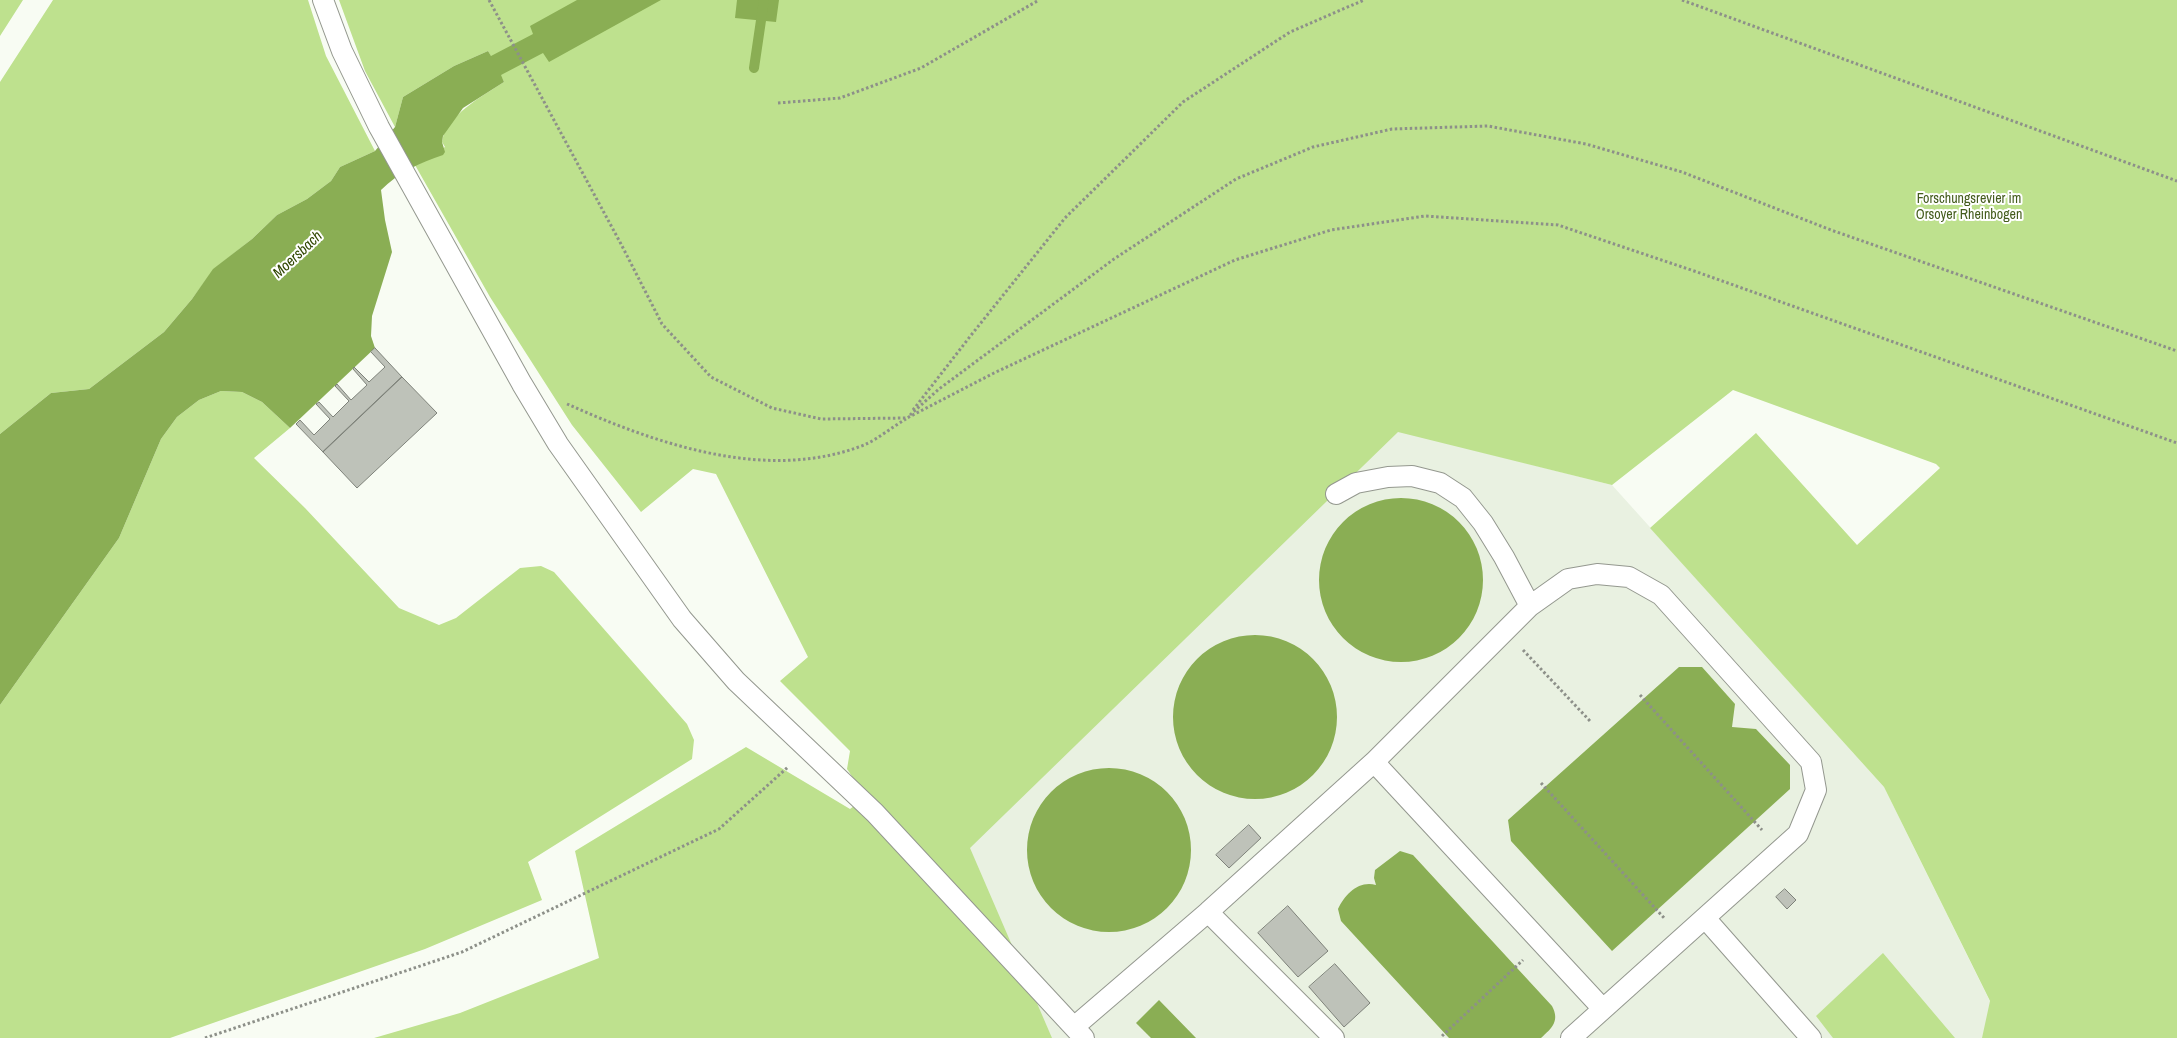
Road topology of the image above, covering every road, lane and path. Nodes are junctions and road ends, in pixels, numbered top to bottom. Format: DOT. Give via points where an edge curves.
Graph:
graph roads {
  1 [pos="323,0"];
  2 [pos="489,0"];
  3 [pos="1039,0"];
  4 [pos="1364,0"];
  5 [pos="1682,0"];
  6 [pos="778,104"];
  7 [pos="2177,181"];
  8 [pos="2177,351"];
  9 [pos="563,403"];
  10 [pos="907,418"];
  11 [pos="2177,443"];
  12 [pos="1336,494"];
  13 [pos="1530,606"];
  14 [pos="1505,631"];
  15 [pos="1640,695"];
  16 [pos="1590,721"];
  17 [pos="807,749"];
  18 [pos="1374,762"];
  19 [pos="1541,783"];
  20 [pos="1758,825"];
  21 [pos="1208,912"];
  22 [pos="1659,913"];
  23 [pos="1705,918"];
  24 [pos="1520,963"];
  25 [pos="1603,1009"];
  26 [pos="1079,1033"];
  27 [pos="1442,1036"];
  28 [pos="205,1038"];
  29 [pos="1334,1038"];
  30 [pos="1571,1038"];
  31 [pos="1811,1038"];
  1 -- 17 [label="lane" via="342,51 379,127 558,444 682,619 736,681"];
  2 -- 10 [label="path" via="662,324 712,377 772,408 821,418"];
  3 -- 6 [label="path" via="920,68 840,98"];
  4 -- 10 [label="path" via="1290,32 1184,102 1065,218"];
  5 -- 7 [label="path"];
  8 -- 10 [label="path" via="1831,230 1682,172 1586,144 1488,126 1392,129 1313,147 1236,179 1114,259 938,389"];
  9 -- 10 [label="path" via="615,425 705,452 772,461 823,456 865,445"];
  10 -- 11 [label="path" via="994,373 1235,260 1331,230 1425,216 1558,225 1579,231"];
  12 -- 13 [label="lane" via="1356,483 1388,477 1412,476 1440,483 1463,498 1483,523"];
  13 -- 14 [label="lane"];
  13 -- 23 [label="lane" via="1568,579 1598,574 1629,577 1661,595 1810,762 1816,790 1798,834"];
  14 -- 16 [label="path"];
  14 -- 18 [label="lane"];
  15 -- 20 [label="path"];
  17 -- 26 [label="lane" via="875,813"];
  17 -- 28 [label="path" via="719,829 462,952"];
  18 -- 21 [label="lane"];
  18 -- 25 [label="lane"];
  19 -- 22 [label="path"];
  21 -- 26 [label="lane"];
  21 -- 29 [label="lane"];
  23 -- 25 [label="lane"];
  23 -- 31 [label="lane"];
  24 -- 27 [label="path"];
  25 -- 30 [label="lane"];
}
